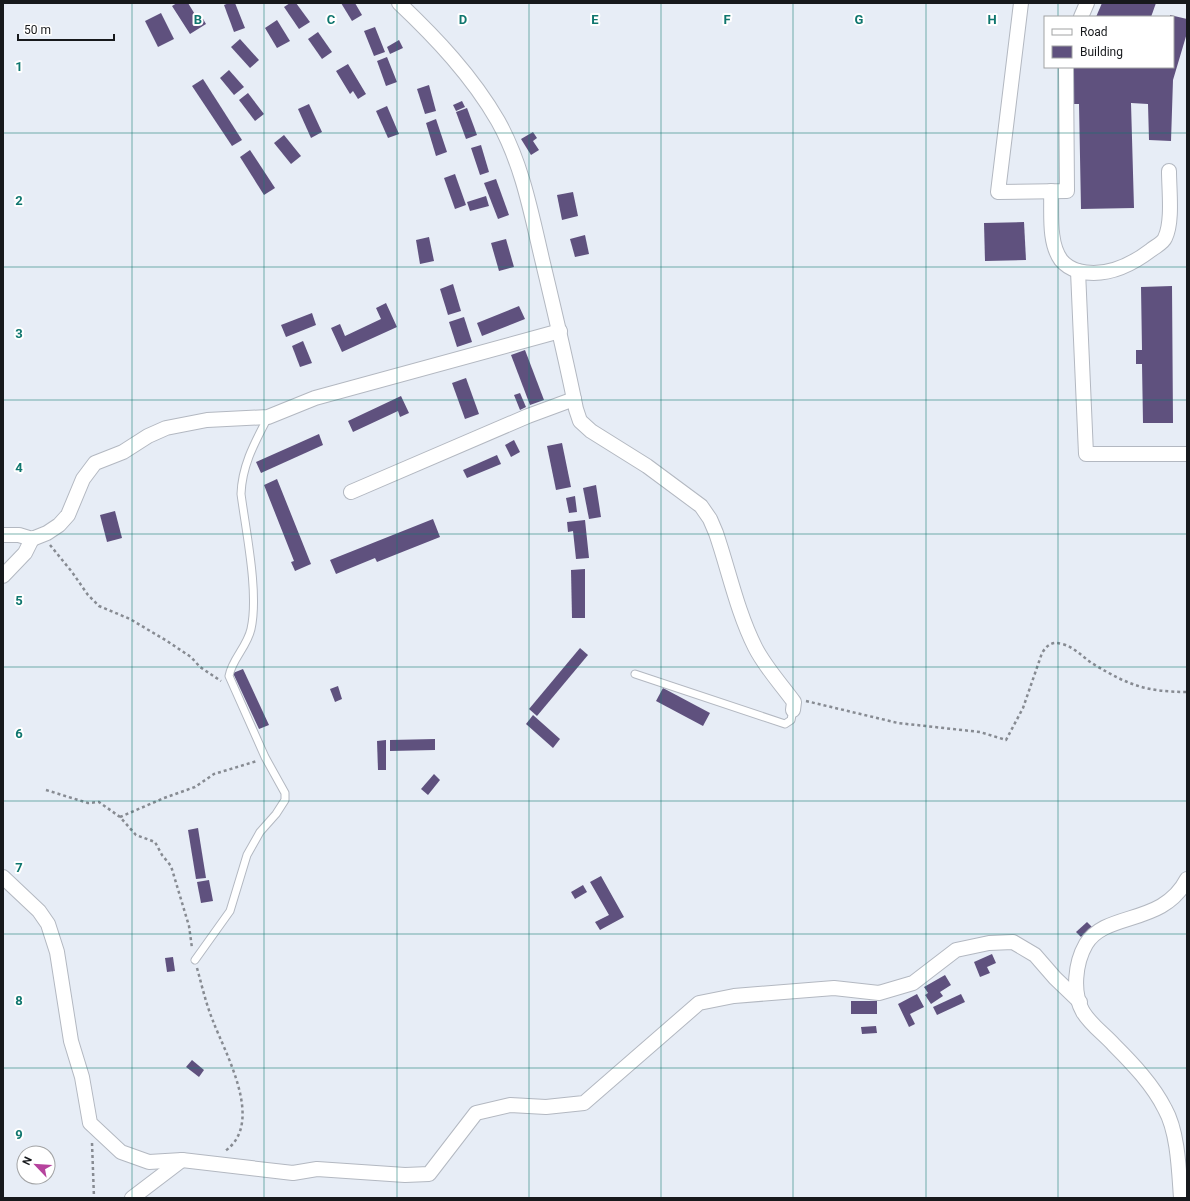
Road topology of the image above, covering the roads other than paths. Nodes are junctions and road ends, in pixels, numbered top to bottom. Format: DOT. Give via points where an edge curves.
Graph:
graph roads {
  1 [pos="399,3"];
  2 [pos="1020,3"];
  3 [pos="1086,3"];
  4 [pos="1081,16"];
  5 [pos="1066,68"];
  6 [pos="1169,171"];
  7 [pos="1051,191"];
  8 [pos="1078,271"];
  9 [pos="560,331"];
  10 [pos="574,399"];
  11 [pos="268,417"];
  12 [pos="1187,454"];
  13 [pos="351,492"];
  14 [pos="3,534"];
  15 [pos="35,538"];
  16 [pos="3,576"];
  17 [pos="635,674"];
  18 [pos="794,710"];
  19 [pos="3,877"];
  20 [pos="1187,879"];
  21 [pos="195,960"];
  22 [pos="1080,1002"];
  23 [pos="182,1160"];
  24 [pos="132,1198"];
  25 [pos="1181,1198"];
  1 -- 9 [label="street" via="426,28 454,60 498,122 525,187"];
  2 -- 7 [label="street" via="998,192"];
  3 -- 4 [label="street"];
  5 -- 7 [label="street" via="1067,191"];
  6 -- 8 [label="street" via="1169,229 1165,240 1141,258 1111,272 1090,274"];
  7 -- 8 [label="street" via="1055,251 1062,262"];
  8 -- 12 [label="street" via="1086,454"];
  9 -- 10 [label="street"];
  9 -- 11 [label="street" via="315,398"];
  10 -- 13 [label="street" via="528,416"];
  10 -- 18 [label="street" via="580,421 591,431 647,466 701,506 716,533 755,647 794,702"];
  11 -- 15 [label="street" via="207,420 166,428 123,452 95,463 83,479 68,515 59,524"];
  11 -- 21 [label="lane" via="241,479 240,494 253,589 251,628 229,676 265,757 285,793 285,800 260,832 247,855 230,911"];
  14 -- 15 [label="street"];
  15 -- 16 [label="street" via="25,553"];
  17 -- 18 [label="lane" via="785,724 791,720"];
  19 -- 23 [label="street" via="39,911 48,924 57,952 71,1041 82,1077 90,1124 121,1152 149,1162"];
  20 -- 22 [label="street" via="1175,895 1163,905 1151,912 1108,927 1086,943 1080,956 1076,981"];
  22 -- 23 [label="street" via="1035,955 1013,942 989,942 956,950 913,983 879,993 834,988 734,996 699,1003 584,1103 546,1107 510,1105 476,1113 429,1174 405,1175 317,1169 293,1173"];
  22 -- 25 [label="street" via="1089,1020 1134,1066 1166,1110 1172,1126"];
  23 -- 24 [label="street"];
}
